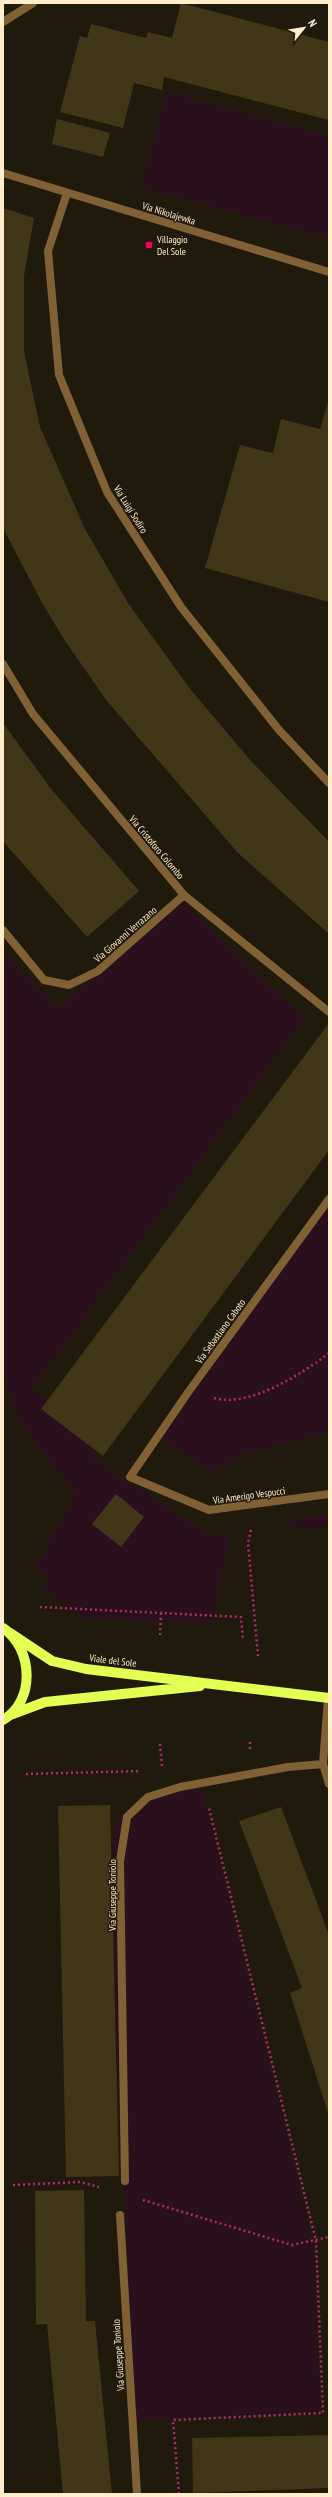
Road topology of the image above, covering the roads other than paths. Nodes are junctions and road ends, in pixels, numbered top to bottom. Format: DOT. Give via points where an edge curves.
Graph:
graph roads {
  1 [pos="33,3"];
  2 [pos="3,22"];
  3 [pos="3,173"];
  4 [pos="67,193"];
  5 [pos="329,272"];
  6 [pos="3,664"];
  7 [pos="329,783"];
  8 [pos="184,895"];
  9 [pos="3,930"];
  10 [pos="329,1012"];
  11 [pos="329,1199"];
  12 [pos="130,1477"];
  13 [pos="329,1494"];
  14 [pos="7,1630"];
  15 [pos="222,1684"];
  16 [pos="328,1698"];
  17 [pos="7,1718"];
  18 [pos="323,1764"];
  19 [pos="329,1784"];
  20 [pos="125,2181"];
  21 [pos="120,2215"];
  22 [pos="137,2494"];
  1 -- 2 [label="street"];
  3 -- 4 [label="street, Via Nikolajewka"];
  4 -- 5 [label="street, Via Nikolajewka"];
  4 -- 7 [label="street, Via Luigi Sodiro" via="48,251 59,375 107,492 181,607 279,730"];
  6 -- 8 [label="street, Via Cristoforo Colombo" via="33,714"];
  8 -- 9 [label="street, Via Giovanni Verrazano" via="98,971 69,985 44,980"];
  8 -- 10 [label="street, Via Cristoforo Colombo"];
  11 -- 12 [label="street, Via Sebastiano Caboto"];
  12 -- 13 [label="street, Via Amerigo Vespucci" via="209,1510"];
  14 -- 15 [label="main road, Viale del Sole" via="52,1660 86,1669"];
  14 -- 17 [label="main road" via="23,1652 28,1674 23,1696"];
  15 -- 16 [label="main road, Viale del Sole"];
  15 -- 17 [label="main road, Viale del Sole" via="45,1702"];
  16 -- 18 [label="street"];
  18 -- 19 [label="street"];
  18 -- 20 [label="street, Via Giuseppe Toniolo" via="288,1767 180,1787 148,1797 127,1817 120,1861"];
  21 -- 22 [label="street, Via Giuseppe Toniolo"];
}
